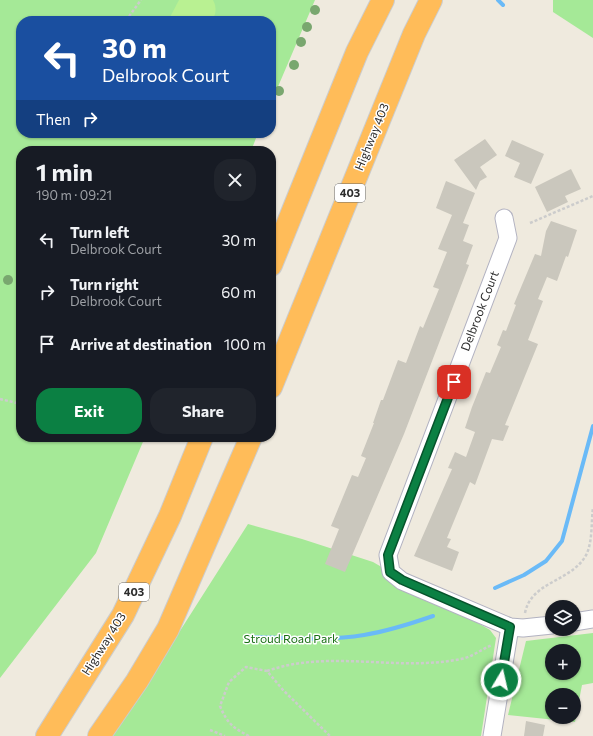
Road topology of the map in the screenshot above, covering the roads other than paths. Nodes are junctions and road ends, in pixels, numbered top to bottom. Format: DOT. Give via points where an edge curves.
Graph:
graph roads {
  1 [pos="384,0"];
  2 [pos="431,0"];
  3 [pos="504,218"];
  4 [pos="276,254"];
  5 [pos="276,374"];
  6 [pos="200,442"];
  7 [pos="249,442"];
  8 [pos="593,619"];
  9 [pos="581,621"];
  10 [pos="545,626"];
  11 [pos="509,633"];
  12 [pos="47,736"];
  13 [pos="99,736"];
  14 [pos="492,736"];
  1 -- 4 [label="highway" via="357,52"];
  2 -- 5 [label="highway, Highway 403 / 403" via="414,34"];
  3 -- 11 [label="street, Delbrook Court" via="508,238 388,555 390,572 402,580"];
  6 -- 12 [label="highway, Highway 403 / 403" via="170,516 123,615"];
  7 -- 13 [label="highway" via="168,629 137,681"];
  8 -- 9 [label="street"];
  10 -- 11 [label="street"];
  11 -- 14 [label="street"];
}
